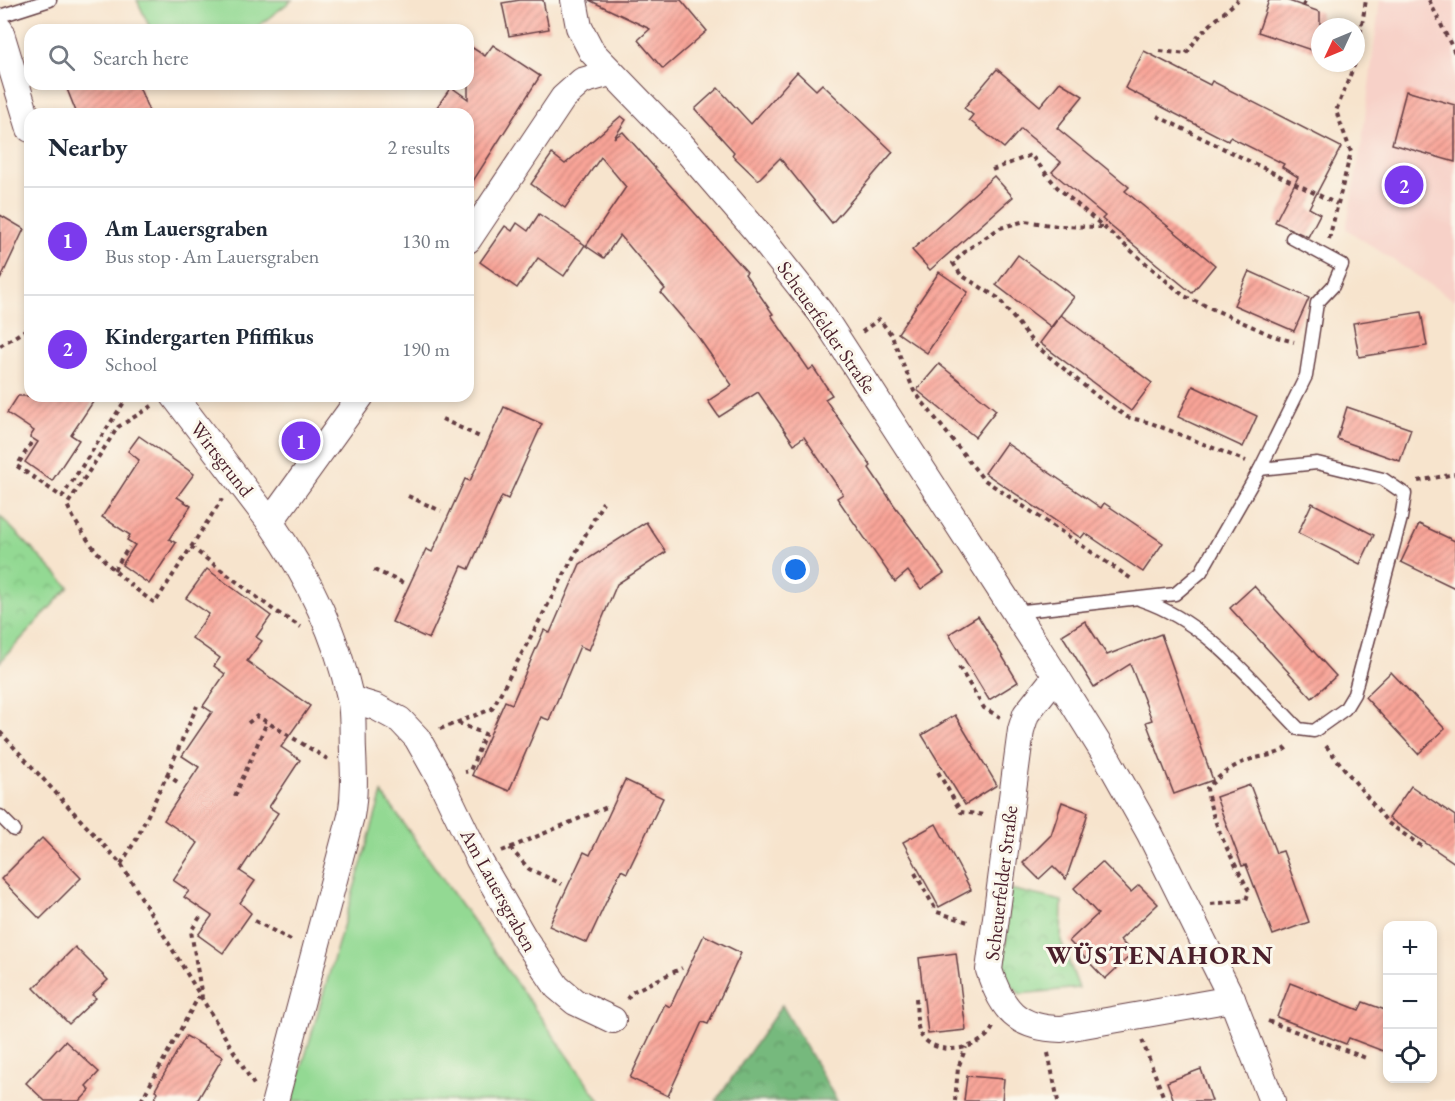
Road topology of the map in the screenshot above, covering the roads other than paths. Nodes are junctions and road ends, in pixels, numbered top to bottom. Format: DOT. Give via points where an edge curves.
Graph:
graph roads {
  1 [pos="50,0"];
  2 [pos="574,0"];
  3 [pos="0,16"];
  4 [pos="0,30"];
  5 [pos="610,72"];
  6 [pos="24,109"];
  7 [pos="474,231"];
  8 [pos="1292,238"];
  9 [pos="169,402"];
  10 [pos="357,402"];
  11 [pos="1260,469"];
  12 [pos="270,522"];
  13 [pos="1141,600"];
  14 [pos="1015,612"];
  15 [pos="1056,676"];
  16 [pos="350,699"];
  17 [pos="0,816"];
  18 [pos="14,830"];
  19 [pos="1234,1004"];
  20 [pos="614,1020"];
  21 [pos="266,1096"];
  22 [pos="1272,1101"];
  1 -- 3 [label="lane"];
  2 -- 5 [label="street, Scheuerfelder Straße" via="579,27"];
  4 -- 6 [label="street"];
  5 -- 7 [label="street" via="582,81 563,98"];
  5 -- 14 [label="street, Scheuerfelder Straße" via="680,143 756,231 844,347"];
  8 -- 11 [label="lane" via="1342,265 1333,286 1317,303 1306,376"];
  9 -- 12 [label="street, Wirtsgrund"];
  10 -- 12 [label="street"];
  11 -- 13 [label="lane" via="1201,572 1175,594"];
  11 -- 13 [label="lane" via="1317,463 1383,479 1405,494 1354,694 1345,709 1314,731 1299,729 1202,631 1167,609"];
  12 -- 16 [label="street" via="294,557 326,621"];
  13 -- 14 [label="lane"];
  14 -- 15 [label="street, Scheuerfelder Straße"];
  15 -- 19 [label="street, Scheuerfelder Straße" via="1109,761"];
  15 -- 19 [label="street, Scheuerfelder Straße" via="1026,714 1021,730 989,970 996,993 1009,1012 1043,1029"];
  16 -- 20 [label="street, Am Lauersgraben" via="400,720 417,738 440,777 478,860 557,987 575,1002"];
  16 -- 21 [label="street" via="355,794 351,816 313,952"];
  17 -- 18 [label="lane"];
  19 -- 22 [label="street, Scheuerfelder Straße"];
}
